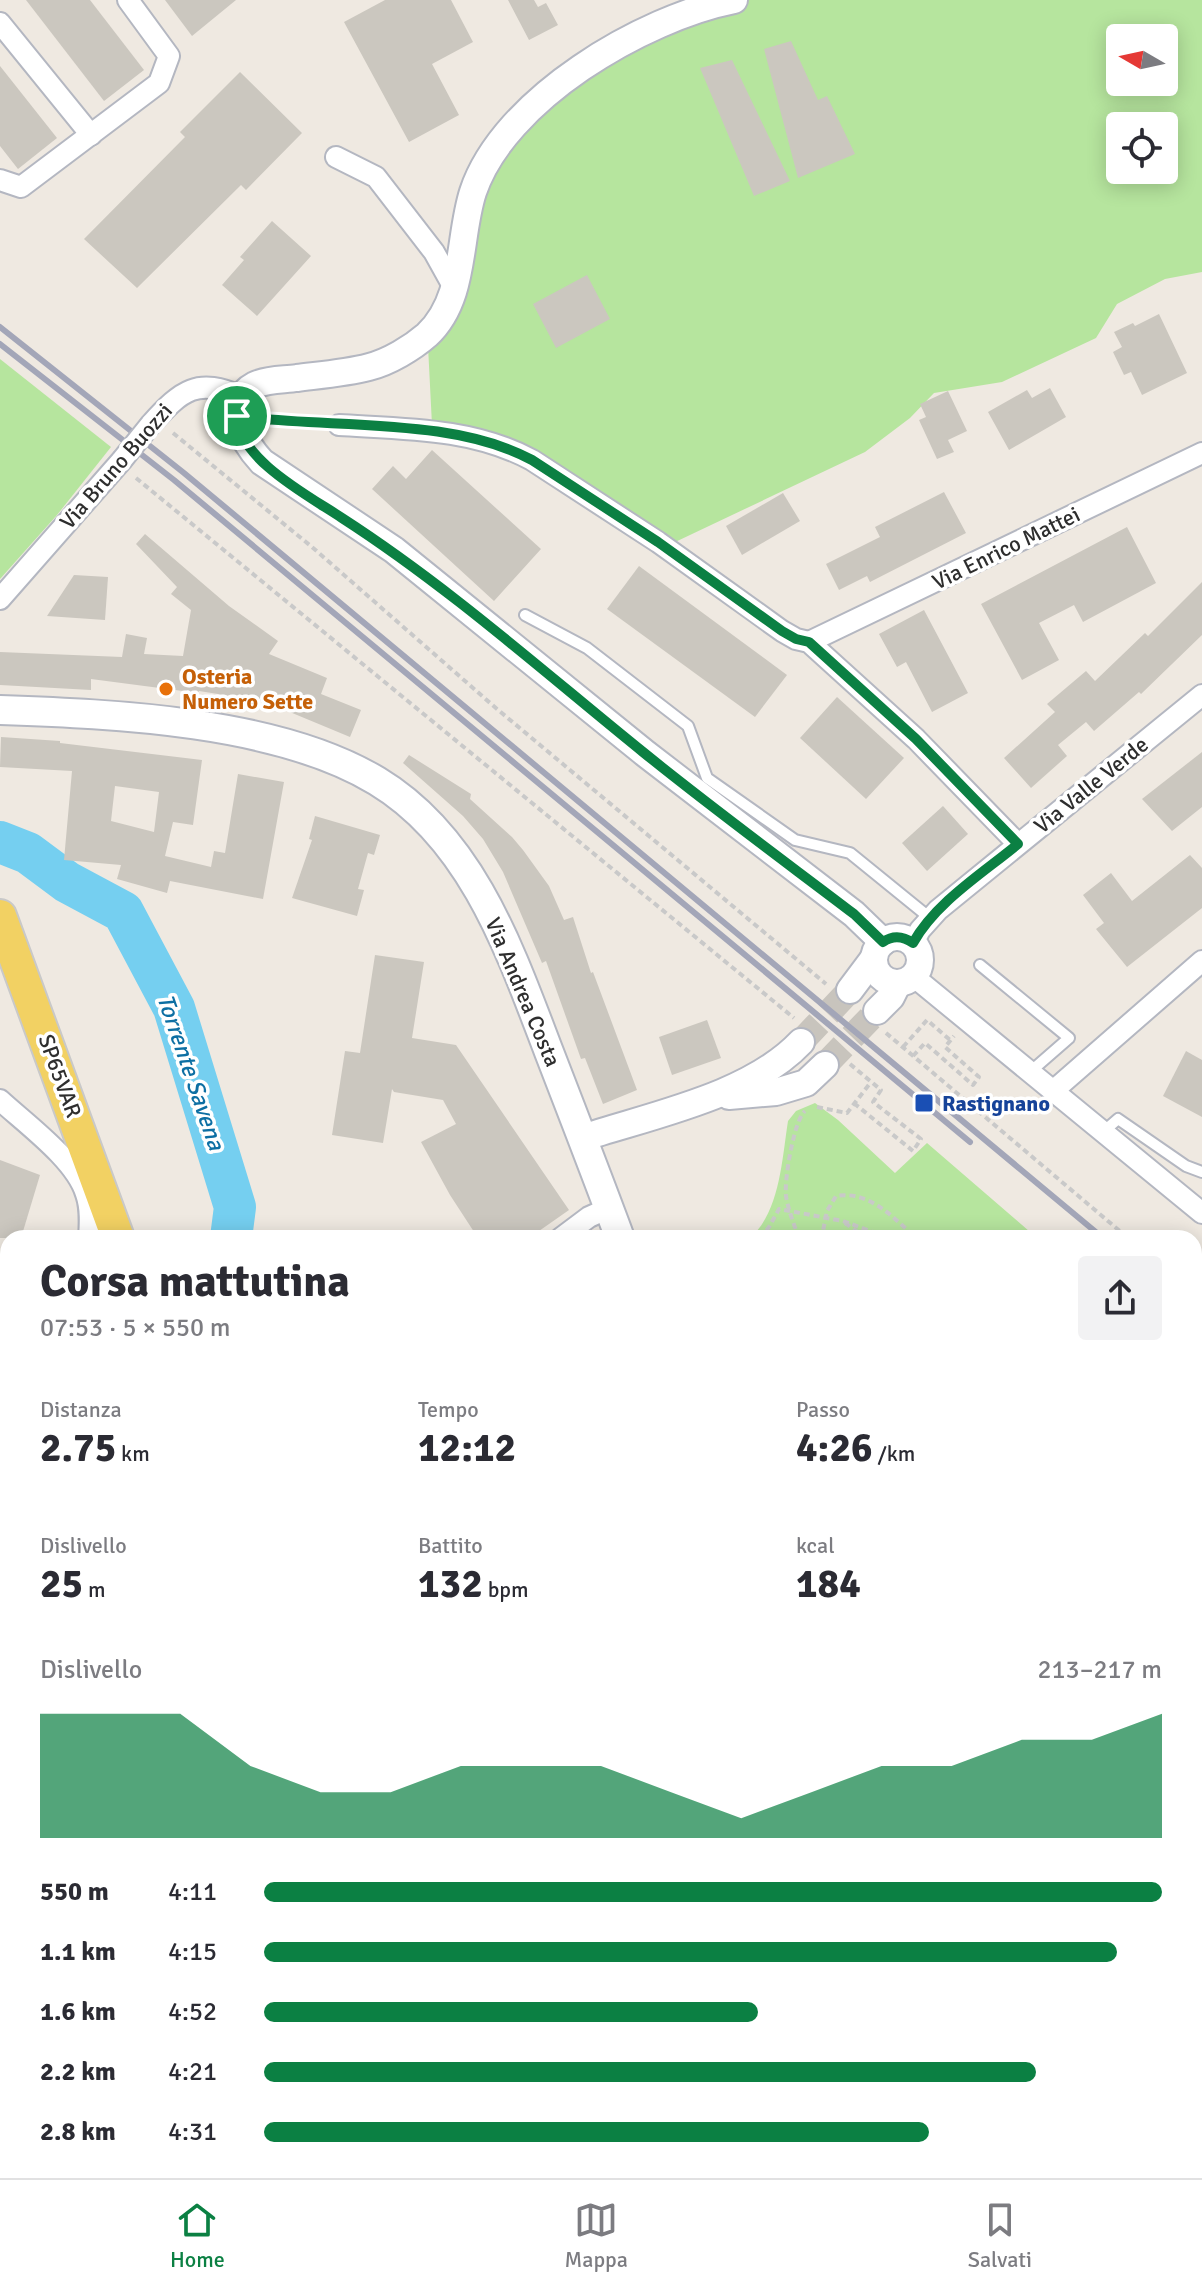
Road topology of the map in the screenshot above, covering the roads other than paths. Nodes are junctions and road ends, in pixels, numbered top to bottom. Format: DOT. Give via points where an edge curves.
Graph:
graph roads {
  1 [pos="128,0"];
  2 [pos="729,0"];
  3 [pos="0,23"];
  4 [pos="91,135"];
  5 [pos="336,157"];
  6 [pos="0,180"];
  7 [pos="454,288"];
  8 [pos="240,407"];
  9 [pos="339,425"];
  10 [pos="1202,453"];
  11 [pos="0,599"];
  12 [pos="525,615"];
  13 [pos="809,642"];
  14 [pos="1202,695"];
  15 [pos="0,710"];
  16 [pos="1018,844"];
  17 [pos="0,916"];
  18 [pos="930,918"];
  19 [pos="913,943"];
  20 [pos="879,950"];
  21 [pos="1202,961"];
  22 [pos="980,965"];
  23 [pos="906,980"];
  24 [pos="842,990"];
  25 [pos="878,1020"];
  26 [pos="800,1032"];
  27 [pos="836,1064"];
  28 [pos="1030,1072"];
  29 [pos="1053,1091"];
  30 [pos="706,1098"];
  31 [pos="0,1100"];
  32 [pos="1103,1132"];
  33 [pos="582,1138"];
  34 [pos="1202,1172"];
  35 [pos="609,1208"];
  36 [pos="1202,1213"];
  37 [pos="89,1230"];
  38 [pos="115,1230"];
  39 [pos="572,1230"];
  40 [pos="617,1230"];
  1 -- 4 [label="street" via="169,56 159,83"];
  2 -- 7 [label="street" via="626,39 531,109 496,150 473,192"];
  3 -- 4 [label="street"];
  4 -- 6 [label="street" via="21,187"];
  5 -- 7 [label="street" via="376,177 434,252"];
  7 -- 8 [label="street" via="440,321 393,357 372,367 254,386"];
  8 -- 11 [label="street, Via Bruno Buozzi, bridge" via="217,388 196,388 177,396"];
  8 -- 20 [label="street" via="239,429 262,462 394,550 854,914"];
  9 -- 13 [label="street" via="428,431 510,448 658,542 782,631"];
  10 -- 13 [label="street, Via Enrico Mattei"];
  12 -- 18 [label="lane" via="587,648 688,726 707,778 795,840 850,853"];
  13 -- 16 [label="street" via="916,739"];
  14 -- 16 [label="street, Via Valle Verde"];
  15 -- 33 [label="main road, Via Andrea Costa" via="161,722 261,738 352,767 389,789 431,825 456,856 505,937"];
  16 -- 18 [label="street, Via Valle Verde"];
  17 -- 38 [label="main road, SP65VAR"];
  18 -- 19 [label="street, Via Valle Verde"];
  19 -- 20 [label="street" via="889,938"];
  19 -- 23 [label="street" via="920,963"];
  20 -- 23 [label="street" via="875,965 883,978"];
  20 -- 24 [label="street"];
  21 -- 29 [label="street"];
  22 -- 28 [label="lane" via="1069,1038"];
  23 -- 25 [label="street"];
  23 -- 28 [label="street"];
  26 -- 30 [label="street" via="787,1057"];
  27 -- 30 [label="street" via="806,1083 776,1092"];
  28 -- 29 [label="street"];
  29 -- 32 [label="street"];
  30 -- 33 [label="street"];
  31 -- 37 [label="street" via="79,1178 90,1212"];
  32 -- 34 [label="lane" via="1118,1119"];
  32 -- 36 [label="street"];
  33 -- 35 [label="main road, Via Andrea Costa"];
  35 -- 39 [label="street"];
  35 -- 40 [label="main road, Via Andrea Costa"];
}
